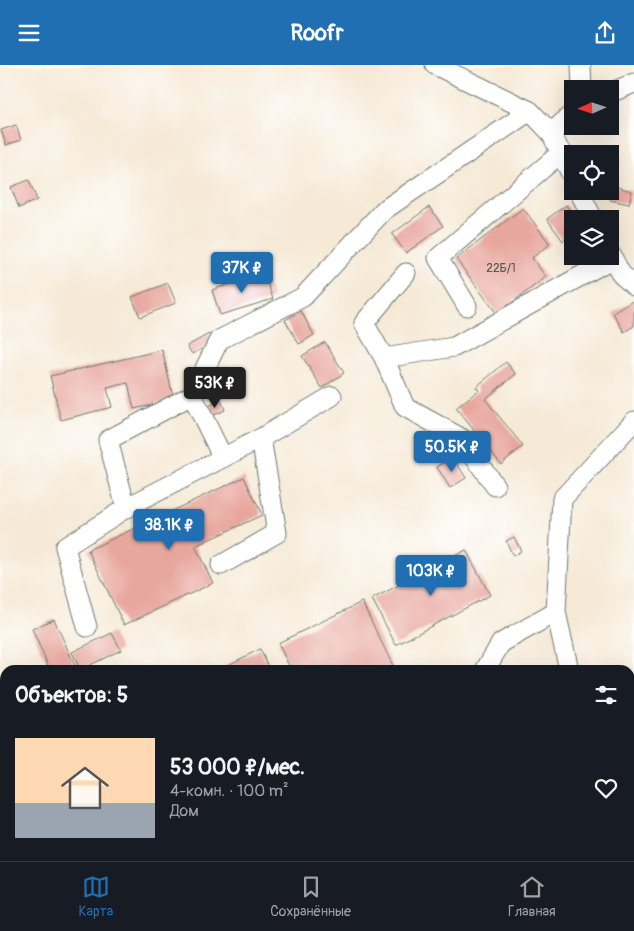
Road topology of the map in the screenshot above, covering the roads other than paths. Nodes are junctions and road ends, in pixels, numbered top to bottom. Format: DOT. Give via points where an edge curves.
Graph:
graph roads {
  1 [pos="436,65"];
  2 [pos="581,65"];
  3 [pos="582,80"];
  4 [pos="634,83"];
  5 [pos="619,89"];
  6 [pos="530,111"];
  7 [pos="564,121"];
  8 [pos="551,133"];
  9 [pos="562,152"];
  10 [pos="564,157"];
  11 [pos="594,265"];
  12 [pos="616,265"];
  13 [pos="406,273"];
  14 [pos="634,286"];
  15 [pos="467,306"];
  16 [pos="384,358"];
  17 [pos="192,395"];
  18 [pos="332,396"];
  19 [pos="634,421"];
  20 [pos="261,438"];
  21 [pos="223,458"];
  22 [pos="495,486"];
  23 [pos="126,508"];
  24 [pos="221,565"];
  25 [pos="556,612"];
  26 [pos="87,627"];
  27 [pos="488,665"];
  28 [pos="568,665"];
  1 -- 6 [label="street"];
  2 -- 3 [label="street"];
  4 -- 5 [label="street"];
  6 -- 8 [label="street"];
  6 -- 17 [label="street" via="384,210 303,297 219,340"];
  7 -- 8 [label="street"];
  8 -- 9 [label="street"];
  9 -- 10 [label="street"];
  9 -- 15 [label="street" via="438,257"];
  11 -- 16 [label="street" via="454,347"];
  12 -- 14 [label="street"];
  13 -- 16 [label="street" via="364,323"];
  16 -- 22 [label="street" via="405,407 461,438"];
  17 -- 21 [label="street"];
  17 -- 23 [label="street" via="108,440"];
  18 -- 20 [label="street"];
  19 -- 25 [label="street" via="562,499"];
  20 -- 21 [label="street"];
  20 -- 24 [label="street" via="277,533"];
  21 -- 23 [label="street"];
  23 -- 26 [label="street" via="65,547"];
  25 -- 27 [label="street" via="501,643"];
  25 -- 28 [label="street"];
}
